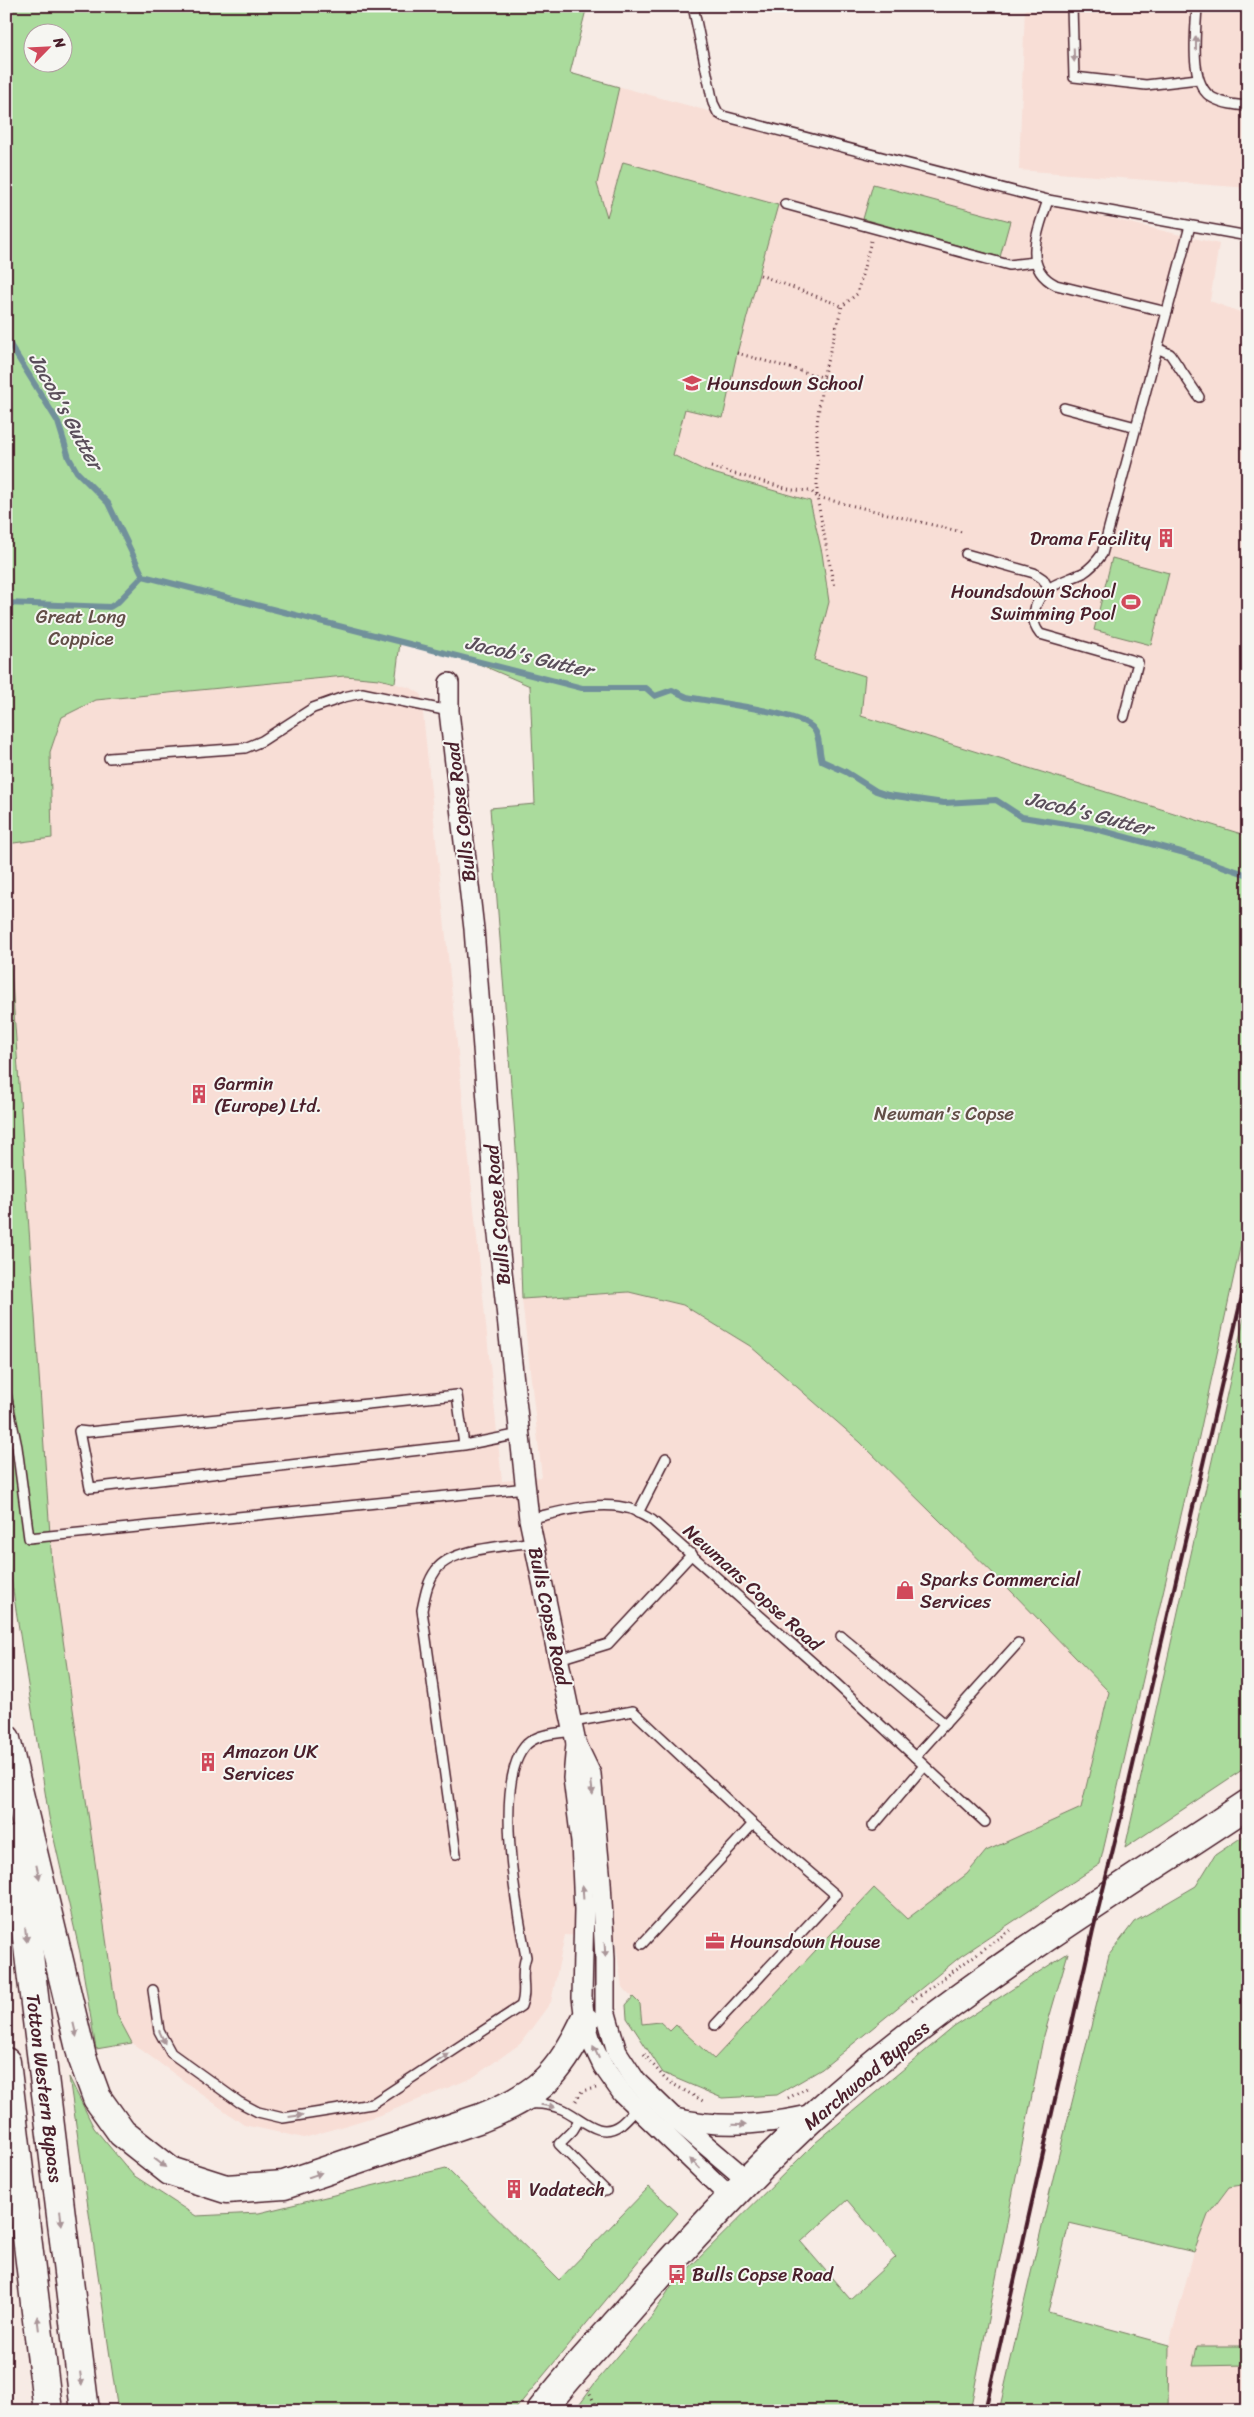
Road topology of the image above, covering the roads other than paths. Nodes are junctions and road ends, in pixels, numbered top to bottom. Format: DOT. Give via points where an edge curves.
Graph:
graph roads {
  1 [pos="692,6"];
  2 [pos="1072,6"];
  3 [pos="1197,6"];
  4 [pos="1198,79"];
  5 [pos="1248,106"];
  6 [pos="1048,200"];
  7 [pos="785,204"];
  8 [pos="1190,226"];
  9 [pos="1248,236"];
  10 [pos="1035,262"];
  11 [pos="1167,312"];
  12 [pos="1157,348"];
  13 [pos="1199,397"];
  14 [pos="1064,408"];
  15 [pos="1136,427"];
  16 [pos="966,554"];
  17 [pos="1048,588"];
  18 [pos="449,683"];
  19 [pos="449,711"];
  20 [pos="1124,717"];
  21 [pos="109,758"];
  22 [pos="6,1394"];
  23 [pos="520,1434"];
  24 [pos="464,1445"];
  25 [pos="666,1458"];
  26 [pos="526,1488"];
  27 [pos="638,1513"];
  28 [pos="529,1519"];
  29 [pos="534,1542"];
  30 [pos="692,1554"];
  31 [pos="841,1636"];
  32 [pos="1018,1643"];
  33 [pos="559,1659"];
  34 [pos="945,1724"];
  35 [pos="574,1732"];
  36 [pos="6,1739"];
  37 [pos="915,1758"];
  38 [pos="6,1765"];
  39 [pos="924,1766"];
  40 [pos="1244,1793"];
  41 [pos="985,1822"];
  42 [pos="753,1824"];
  43 [pos="873,1826"];
  44 [pos="456,1854"];
  45 [pos="642,1944"];
  46 [pos="153,1990"];
  47 [pos="585,2021"];
  48 [pos="715,2025"];
  49 [pos="6,2062"];
  50 [pos="650,2094"];
  51 [pos="512,2105"];
  52 [pos="637,2108"];
  53 [pos="816,2114"];
  54 [pos="674,2118"];
  55 [pos="579,2120"];
  56 [pos="739,2190"];
  57 [pos="606,2191"];
  58 [pos="48,2411"];
  59 [pos="85,2411"];
  60 [pos="541,2411"];
  1 -- 6 [label="lane" via="713,103 722,116"];
  2 -- 4 [label="lane, one-way" via="1074,77 1153,85"];
  4 -- 3 [label="lane, one-way"];
  4 -- 5 [label="lane" via="1212,98"];
  6 -- 8 [label="lane"];
  6 -- 10 [label="lane" via="1036,237"];
  7 -- 10 [label="lane" via="1009,265"];
  8 -- 9 [label="lane"];
  8 -- 11 [label="lane"];
  10 -- 11 [label="lane" via="1041,275 1056,285"];
  11 -- 12 [label="lane"];
  12 -- 13 [label="lane" via="1170,354"];
  12 -- 15 [label="lane"];
  14 -- 15 [label="lane"];
  15 -- 17 [label="lane" via="1102,554 1083,572"];
  16 -- 17 [label="lane" via="1038,575"];
  17 -- 20 [label="lane" via="1041,595 1034,613 1035,629 1040,634 1138,662"];
  18 -- 19 [label="street, Bulls Copse Road"];
  19 -- 21 [label="lane" via="362,693 313,708 262,741 245,748"];
  19 -- 23 [label="street, Bulls Copse Road" via="474,929 495,1207"];
  22 -- 26 [label="lane" via="17,1447 29,1538"];
  23 -- 24 [label="lane"];
  23 -- 26 [label="street, Bulls Copse Road"];
  24 -- 24 [label="lane" via="457,1394 79,1431 90,1488"];
  25 -- 27 [label="lane"];
  26 -- 28 [label="street, Bulls Copse Road"];
  27 -- 28 [label="lane, Newmans Copse Road" via="612,1506 590,1507"];
  27 -- 30 [label="lane, Newmans Copse Road" via="652,1520"];
  28 -- 29 [label="street, Bulls Copse Road"];
  29 -- 33 [label="street, Bulls Copse Road"];
  29 -- 44 [label="lane" via="454,1557 436,1568 425,1595 422,1610"];
  30 -- 33 [label="lane" via="613,1640 603,1647"];
  30 -- 37 [label="lane, Newmans Copse Road"];
  31 -- 34 [label="lane"];
  32 -- 34 [label="lane"];
  33 -- 35 [label="street, Bulls Copse Road"];
  34 -- 37 [label="lane"];
  35 -- 42 [label="lane" via="633,1711"];
  46 -- 35 [label="lane, one-way" via="158,2031 171,2053 258,2112 283,2118 372,2104 514,2012 524,1999 521,1970 526,1957 508,1824 508,1796 520,1753 528,1744 547,1735"];
  47 -- 35 [label="street, Bulls Copse Road, one-way" via="582,1997 583,1890 573,1778"];
  35 -- 50 [label="street, Bulls Copse Road, one-way" via="590,1774 599,1842 608,2025 626,2068"];
  36 -- 51 [label="main road, one-way" via="82,2057 97,2098 122,2134 170,2171 226,2189 284,2185"];
  37 -- 39 [label="lane, Newmans Copse Road"];
  38 -- 59 [label="main road, Totton Western Bypass, one-way"];
  39 -- 41 [label="lane, Newmans Copse Road"];
  39 -- 43 [label="lane"];
  40 -- 53 [label="main road, Marchwood Bypass" via="990,1976"];
  42 -- 45 [label="lane"];
  42 -- 48 [label="lane" via="836,1895"];
  47 -- 51 [label="main road" via="562,2064 539,2088"];
  52 -- 47 [label="street, Bulls Copse Road, one-way" via="603,2066"];
  58 -- 49 [label="main road, Totton Western Bypass, one-way"];
  50 -- 52 [label="lane"];
  50 -- 54 [label="street, Bulls Copse Road"];
  51 -- 55 [label="lane, one-way" via="549,2105 569,2112"];
  52 -- 55 [label="lane" via="621,2124 610,2128 597,2129"];
  56 -- 52 [label="street, Bulls Copse Road, one-way"];
  54 -- 53 [label="street, one-way" via="706,2124 751,2125"];
  53 -- 56 [label="main road, Marchwood Bypass"];
  54 -- 56 [label="street, Bulls Copse Road"];
  55 -- 57 [label="lane" via="560,2144"];
  56 -- 60 [label="main road, Marchwood Bypass" via="650,2285"];
}
